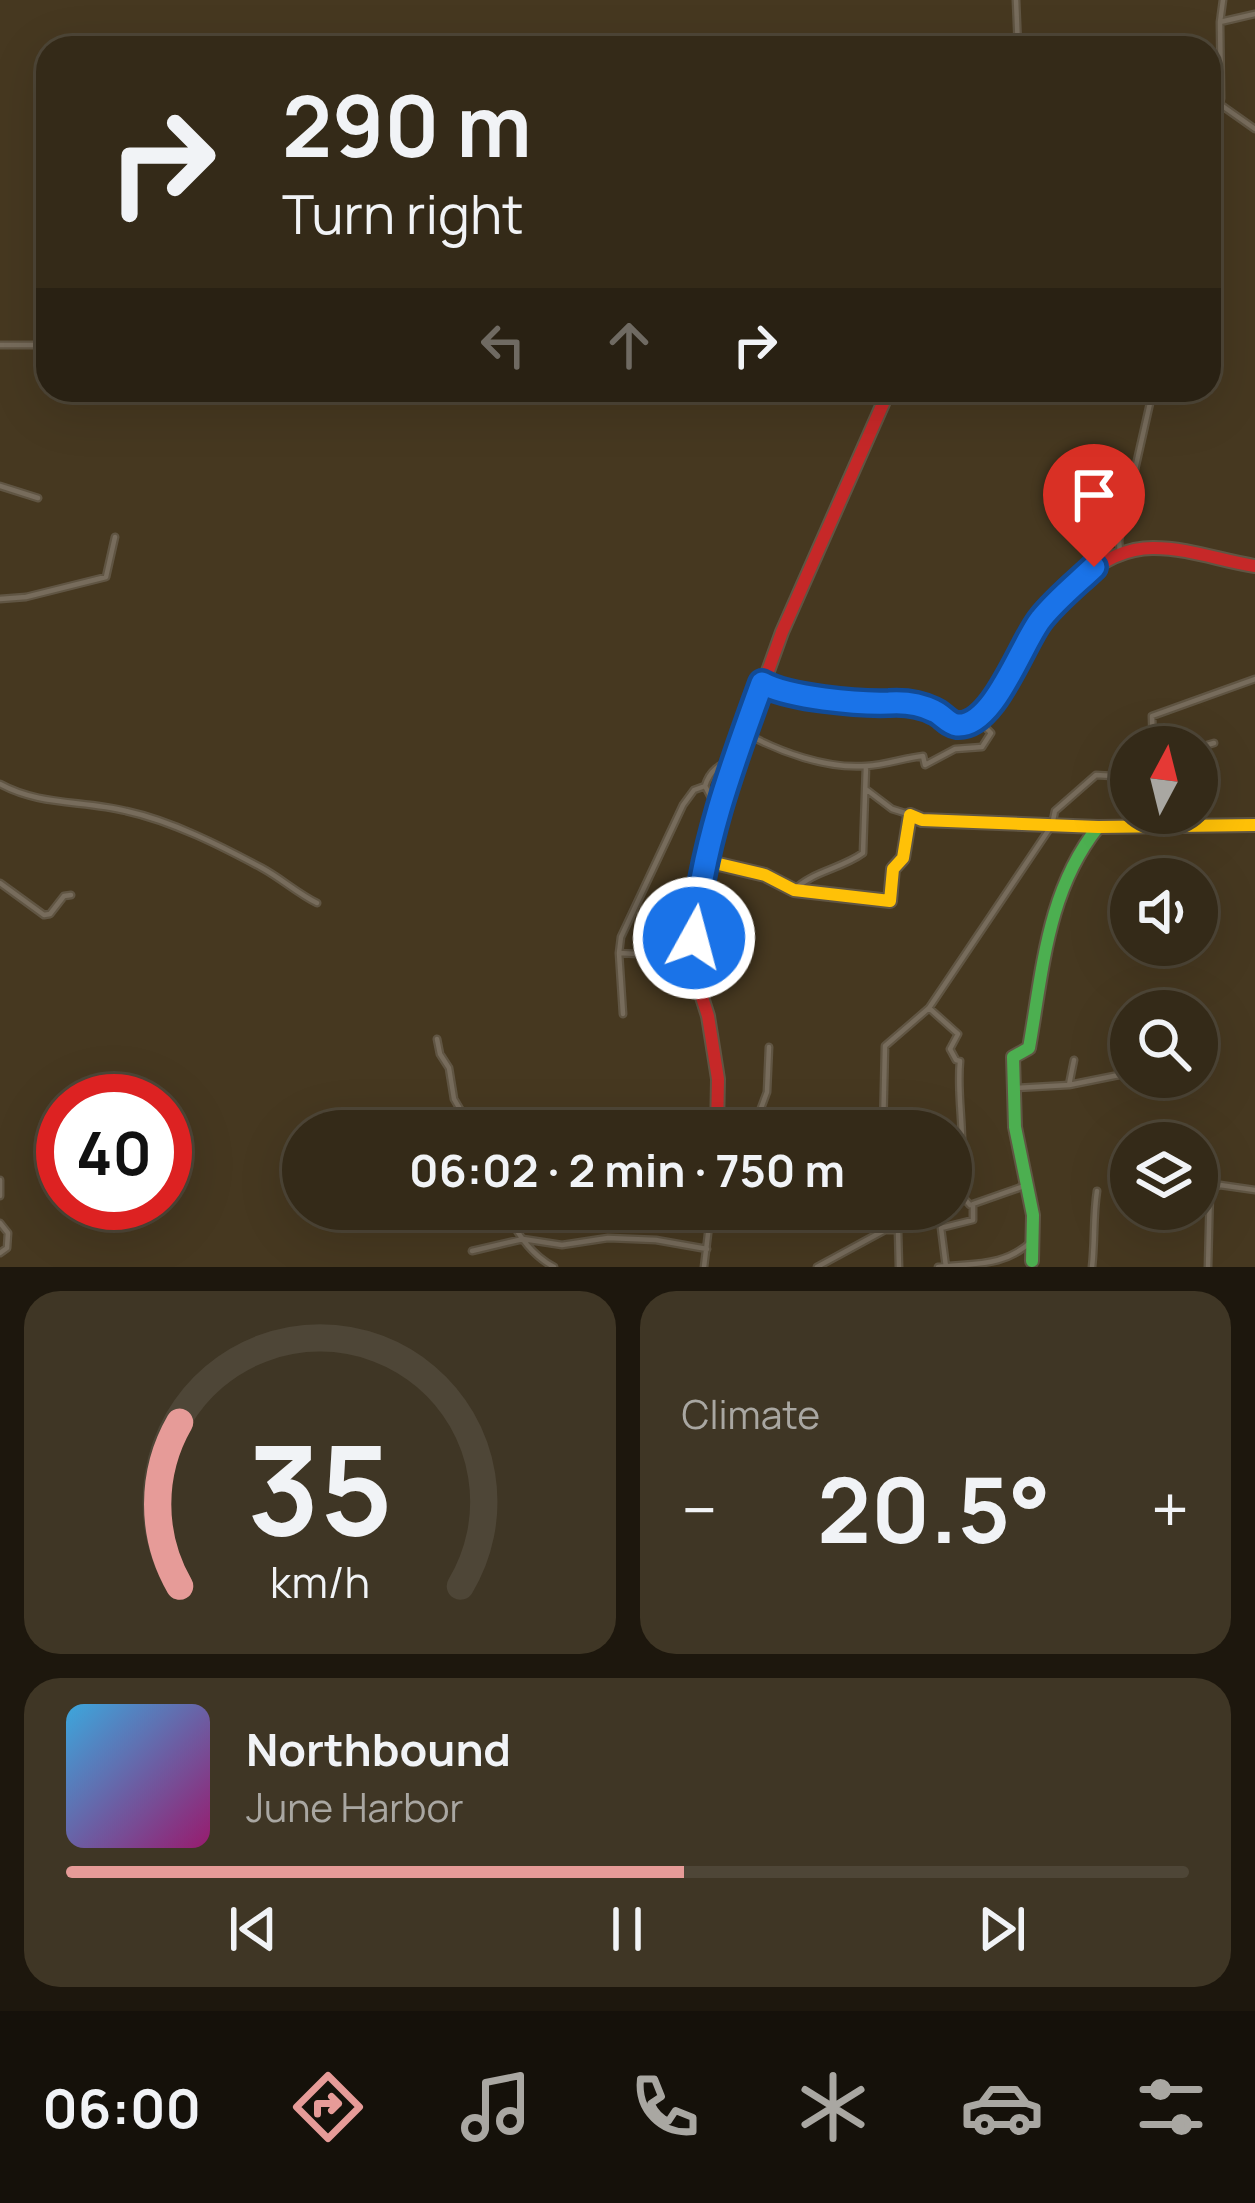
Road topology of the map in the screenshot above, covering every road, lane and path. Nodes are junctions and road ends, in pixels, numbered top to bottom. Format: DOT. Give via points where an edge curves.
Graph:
graph roads {
  1 [pos="1016,0"];
  2 [pos="1223,0"];
  3 [pos="1255,14"];
  4 [pos="1220,22"];
  5 [pos="1018,36"];
  6 [pos="1220,36"];
  7 [pos="1221,105"];
  8 [pos="1255,129"];
  9 [pos="0,345"];
  10 [pos="36,345"];
  11 [pos="884,402"];
  12 [pos="1150,402"];
  13 [pos="0,486"];
  14 [pos="38,498"];
  15 [pos="116,537"];
  16 [pos="1120,557"];
  17 [pos="1255,566"];
  18 [pos="0,599"];
  19 [pos="1255,679"];
  20 [pos="762,683"];
  21 [pos="976,718"];
  22 [pos="1152,726"];
  23 [pos="746,734"];
  24 [pos="734,759"];
  25 [pos="866,766"];
  26 [pos="1110,776"];
  27 [pos="0,784"];
  28 [pos="706,786"];
  29 [pos="867,790"];
  30 [pos="718,810"];
  31 [pos="910,815"];
  32 [pos="1218,823"];
  33 [pos="1052,824"];
  34 [pos="1110,825"];
  35 [pos="1255,825"];
  36 [pos="1098,827"];
  37 [pos="706,861"];
  38 [pos="0,883"];
  39 [pos="794,890"];
  40 [pos="71,895"];
  41 [pos="317,903"];
  42 [pos="619,953"];
  43 [pos="694,957"];
  44 [pos="929,1008"];
  45 [pos="623,1014"];
  46 [pos="437,1039"];
  47 [pos="770,1047"];
  48 [pos="1074,1060"];
  49 [pos="1110,1077"];
  50 [pos="1069,1085"];
  51 [pos="1014,1088"];
  52 [pos="461,1110"];
  53 [pos="717,1110"];
  54 [pos="762,1110"];
  55 [pos="883,1110"];
  56 [pos="958,1110"];
  57 [pos="0,1180"];
  58 [pos="1027,1186"];
  59 [pos="1255,1190"];
  60 [pos="1097,1191"];
  61 [pos="0,1196"];
  62 [pos="972,1204"];
  63 [pos="0,1223"];
  64 [pos="514,1230"];
  65 [pos="708,1230"];
  66 [pos="941,1230"];
  67 [pos="885,1231"];
  68 [pos="1035,1238"];
  69 [pos="524,1239"];
  70 [pos="706,1250"];
  71 [pos="472,1252"];
  72 [pos="0,1253"];
  73 [pos="1032,1261"];
  74 [pos="554,1267"];
  75 [pos="704,1267"];
  76 [pos="817,1267"];
  77 [pos="899,1267"];
  78 [pos="943,1267"];
  79 [pos="1092,1267"];
  80 [pos="1208,1267"];
  1 -- 5 [label="street"];
  2 -- 4 [label="street"];
  3 -- 4 [label="street"];
  4 -- 6 [label="street"];
  7 -- 8 [label="street"];
  9 -- 10 [label="street"];
  11 -- 20 [label="street"];
  12 -- 16 [label="street"];
  13 -- 14 [label="street"];
  15 -- 18 [label="street" via="102,580"];
  16 -- 17 [label="street" via="1171,549"];
  16 -- 21 [label="street" via="1094,567 1042,616 1005,687"];
  19 -- 22 [label="street" via="1152,716"];
  20 -- 21 [label="street" via="796,695 909,703 956,725"];
  20 -- 23 [label="street"];
  21 -- 25 [label="street" via="991,733 982,747 955,749 926,765 923,756"];
  23 -- 24 [label="street"];
  23 -- 25 [label="street" via="798,755"];
  24 -- 28 [label="street" via="718,765"];
  24 -- 30 [label="street"];
  25 -- 29 [label="street"];
  26 -- 33 [label="street" via="1096,775 1055,811"];
  27 -- 41 [label="street" via="177,828"];
  28 -- 30 [label="street"];
  28 -- 42 [label="street" via="682,806"];
  29 -- 31 [label="street"];
  29 -- 39 [label="street" via="863,853"];
  30 -- 37 [label="street"];
  31 -- 33 [label="street"];
  31 -- 39 [label="street" via="890,901"];
  32 -- 35 [label="street"];
  33 -- 36 [label="street"];
  33 -- 44 [label="street"];
  34 -- 36 [label="street"];
  36 -- 51 [label="street" via="1075,856 1054,911 1029,1048 1013,1057"];
  37 -- 39 [label="street"];
  37 -- 43 [label="street"];
  38 -- 40 [label="street" via="44,915"];
  42 -- 43 [label="street"];
  42 -- 45 [label="street"];
  43 -- 53 [label="street"];
  44 -- 55 [label="street" via="885,1046"];
  44 -- 56 [label="street" via="958,1034 950,1049 960,1061"];
  46 -- 52 [label="street"];
  47 -- 54 [label="street"];
  48 -- 50 [label="street"];
  49 -- 50 [label="street"];
  50 -- 51 [label="street"];
  51 -- 58 [label="street"];
  57 -- 61 [label="street"];
  58 -- 62 [label="street"];
  58 -- 68 [label="street"];
  59 -- 80 [label="street" via="1210,1189"];
  60 -- 79 [label="street"];
  63 -- 72 [label="street" via="8,1233"];
  64 -- 69 [label="street"];
  65 -- 70 [label="street"];
  66 -- 78 [label="street"];
  67 -- 76 [label="street"];
  67 -- 77 [label="street" via="898,1230"];
  68 -- 73 [label="street"];
  68 -- 78 [label="street" via="1016,1258"];
  69 -- 70 [label="street" via="656,1240"];
  69 -- 71 [label="street"];
  69 -- 74 [label="street"];
  70 -- 75 [label="street"];
}
